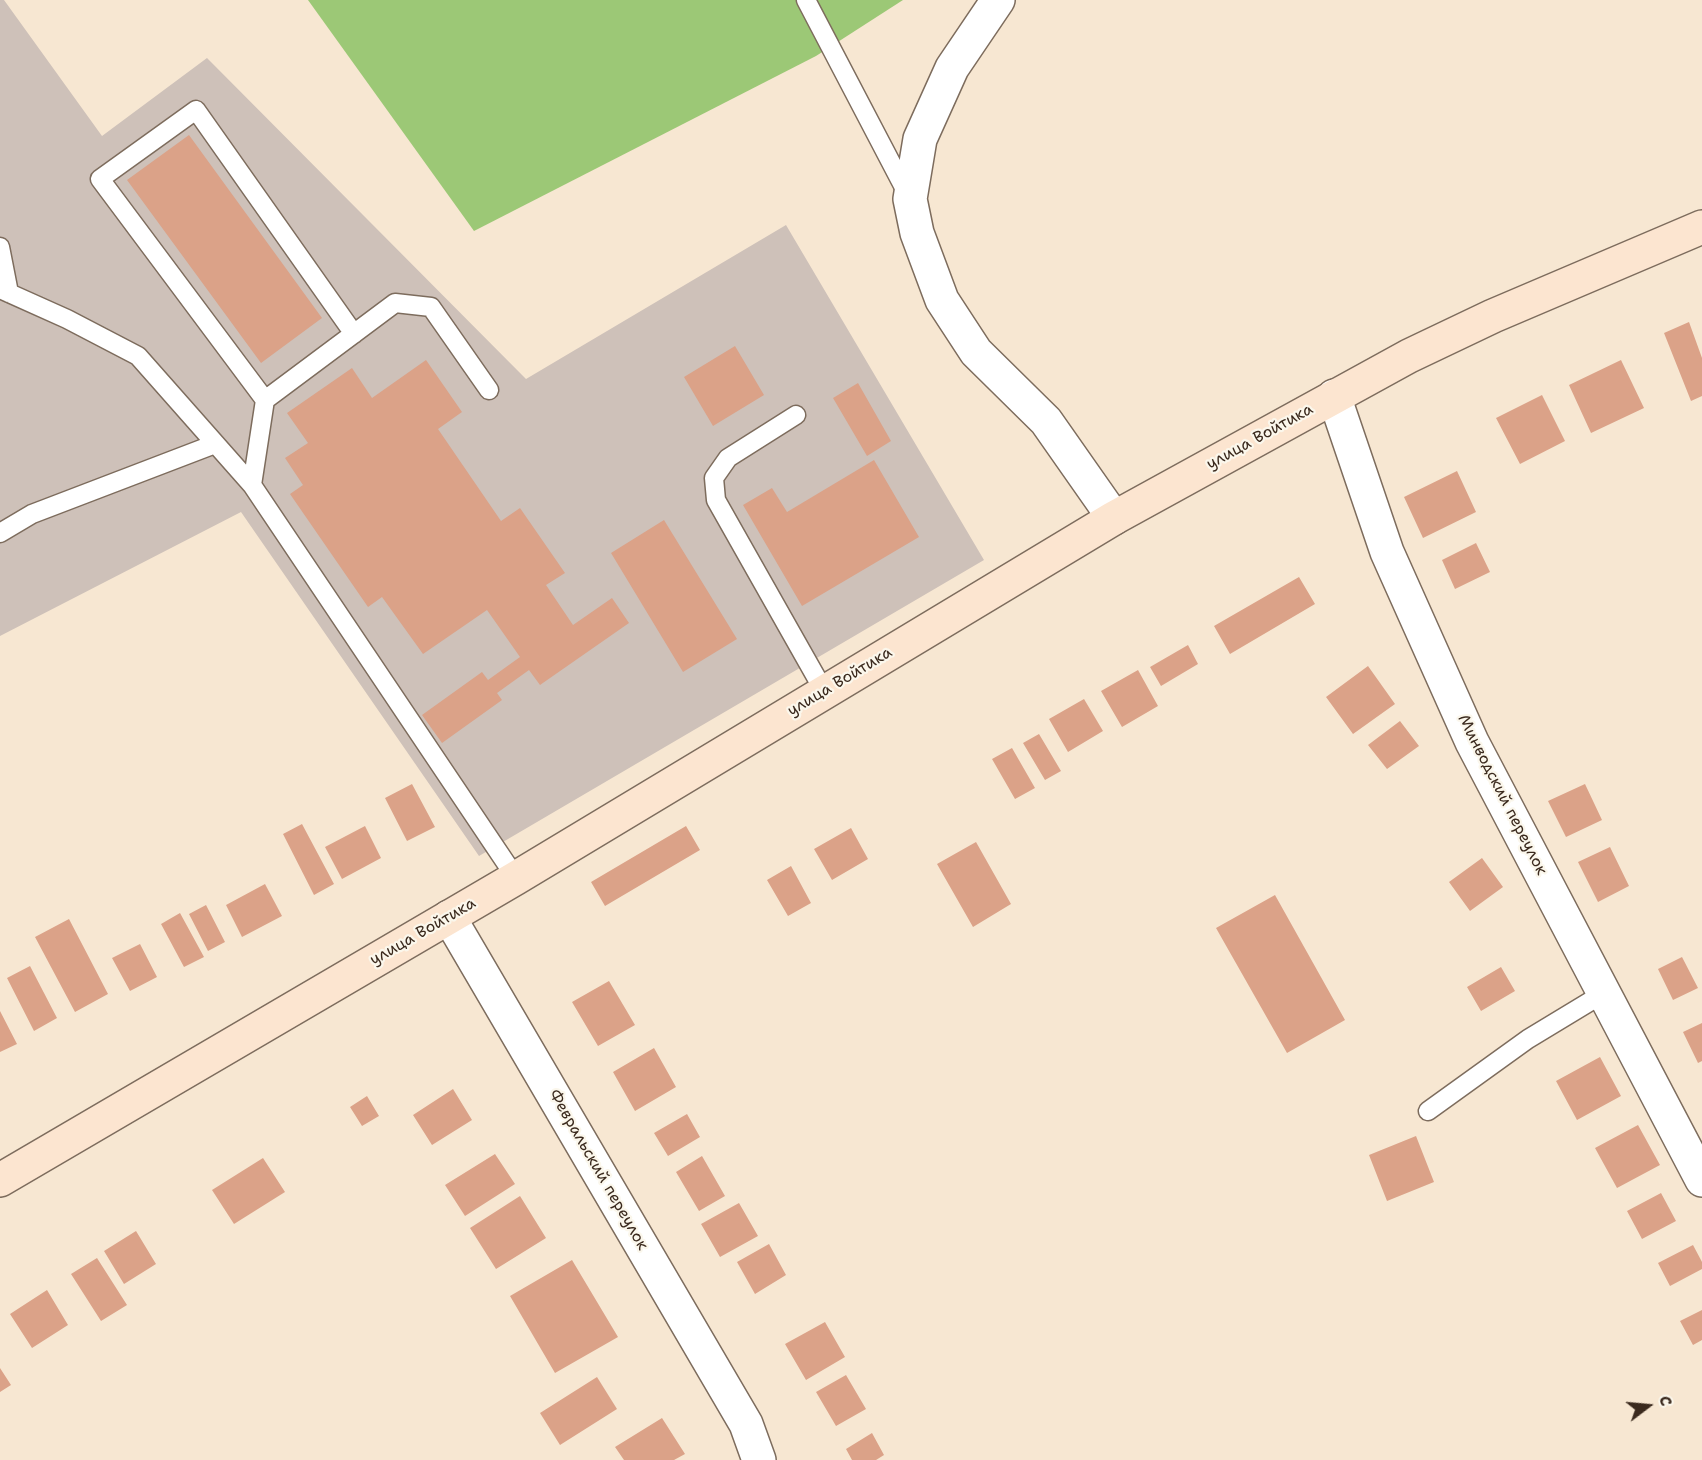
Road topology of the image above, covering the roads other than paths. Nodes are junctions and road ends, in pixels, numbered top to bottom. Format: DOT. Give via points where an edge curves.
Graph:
graph roads {
  1 [pos="806,0"];
  2 [pos="998,0"];
  3 [pos="910,199"];
  4 [pos="1702,226"];
  5 [pos="0,248"];
  6 [pos="4,291"];
  7 [pos="354,334"];
  8 [pos="489,390"];
  9 [pos="1334,396"];
  10 [pos="265,400"];
  11 [pos="796,415"];
  12 [pos="215,444"];
  13 [pos="252,485"];
  14 [pos="1113,518"];
  15 [pos="0,533"];
  16 [pos="824,691"];
  17 [pos="516,878"];
  18 [pos="449,917"];
  19 [pos="1604,993"];
  20 [pos="1428,1111"];
  21 [pos="0,1180"];
  22 [pos="1702,1180"];
  23 [pos="746,1424"];
  24 [pos="759,1460"];
  25 [pos="765,1460"];
  1 -- 3 [label="lane"];
  2 -- 3 [label="street" via="952,68 920,139"];
  3 -- 14 [label="street" via="917,234 942,300 976,352 1046,421"];
  4 -- 9 [label="main road, улица Войтика" via="1493,316"];
  5 -- 6 [label="lane"];
  6 -- 12 [label="lane" via="138,356"];
  7 -- 8 [label="lane" via="395,303 431,307"];
  7 -- 10 [label="lane"];
  7 -- 10 [label="lane" via="196,110 100,179"];
  9 -- 14 [label="main road, улица Войтика"];
  9 -- 19 [label="street, Минводский переулок" via="1387,552 1463,721"];
  10 -- 13 [label="lane"];
  11 -- 16 [label="lane" via="728,458 714,478 716,500"];
  12 -- 13 [label="lane"];
  12 -- 15 [label="lane" via="32,514"];
  13 -- 17 [label="lane"];
  14 -- 16 [label="main road, улица Войтика"];
  16 -- 17 [label="main road, улица Войтика"];
  17 -- 18 [label="main road, улица Войтика"];
  18 -- 21 [label="main road, улица Войтика"];
  18 -- 23 [label="street, Февральский переулок"];
  19 -- 20 [label="lane" via="1528,1039"];
  19 -- 22 [label="street, Минводский переулок"];
  23 -- 24 [label="street, Февральский переулок"];
  23 -- 25 [label="street, Февральский переулок"];
}
